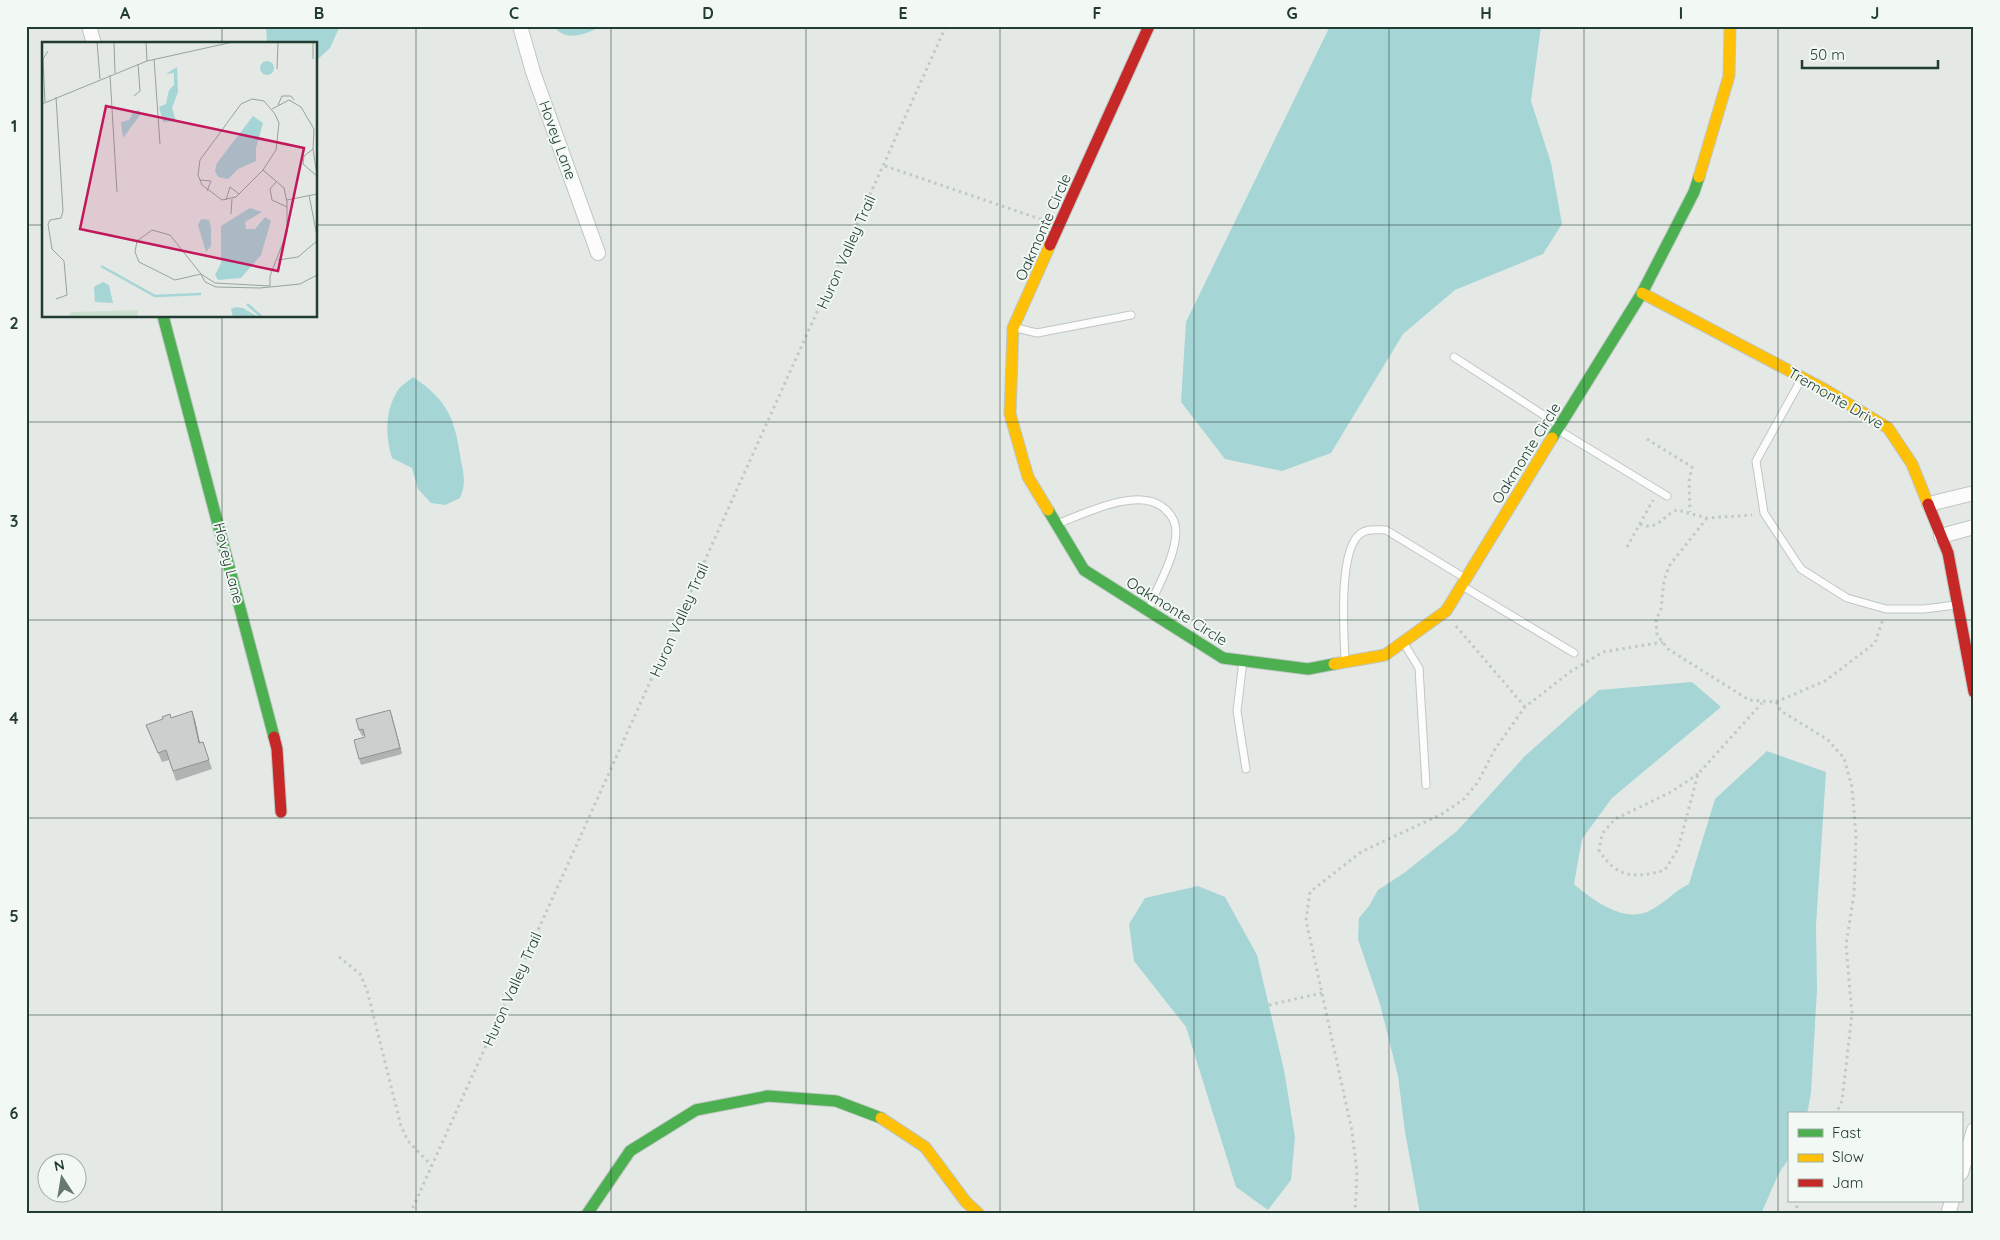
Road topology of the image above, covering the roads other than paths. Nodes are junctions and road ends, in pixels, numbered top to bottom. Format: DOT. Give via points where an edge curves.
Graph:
graph roads {
  1 [pos="89,26"];
  2 [pos="520,26"];
  3 [pos="1149,26"];
  4 [pos="1730,26"];
  5 [pos="93,42"];
  6 [pos="598,253"];
  7 [pos="1642,292"];
  8 [pos="1131,315"];
  9 [pos="165,318"];
  10 [pos="1013,328"];
  11 [pos="1454,357"];
  12 [pos="1802,378"];
  13 [pos="1559,428"];
  14 [pos="1974,494"];
  15 [pos="1667,496"];
  16 [pos="1929,504"];
  17 [pos="1056,524"];
  18 [pos="1974,527"];
  19 [pos="1941,536"];
  20 [pos="1463,582"];
  21 [pos="1958,605"];
  22 [pos="1148,611"];
  23 [pos="1403,642"];
  24 [pos="1574,653"];
  25 [pos="1243,661"];
  26 [pos="1346,663"];
  27 [pos="1974,692"];
  28 [pos="1246,769"];
  29 [pos="1426,785"];
  30 [pos="281,812"];
  31 [pos="1974,1130"];
  32 [pos="1971,1148"];
  33 [pos="1962,1170"];
  34 [pos="1952,1202"];
  35 [pos="587,1214"];
  36 [pos="979,1214"];
  37 [pos="1948,1214"];
  1 -- 5 [label="street"];
  2 -- 6 [label="street, Hovey Lane" via="533,72"];
  3 -- 10 [label="street, Oakmonte Circle"];
  4 -- 7 [label="street, Oakmonte Circle" via="1729,76 1694,192"];
  7 -- 12 [label="street, Tremonte Drive"];
  7 -- 13 [label="street, Oakmonte Circle"];
  8 -- 10 [label="lane" via="1037,332"];
  9 -- 30 [label="street, Hovey Lane" via="277,749"];
  10 -- 17 [label="street, Oakmonte Circle" via="1010,414 1028,477"];
  11 -- 13 [label="lane"];
  12 -- 16 [label="street, Tremonte Drive" via="1888,428 1912,464"];
  12 -- 21 [label="lane" via="1756,461 1763,512 1801,569 1847,598 1886,609"];
  13 -- 15 [label="lane"];
  13 -- 20 [label="street, Oakmonte Circle"];
  14 -- 16 [label="street"];
  16 -- 19 [label="street, Tremonte Drive"];
  17 -- 22 [label="street, Oakmonte Circle" via="1084,570"];
  17 -- 22 [label="lane" via="1111,504 1148,500 1163,506 1172,515 1176,532"];
  18 -- 19 [label="street"];
  19 -- 21 [label="street, Tremonte Drive" via="1948,553"];
  20 -- 23 [label="street, Oakmonte Circle" via="1444,612"];
  20 -- 24 [label="lane"];
  20 -- 26 [label="lane" via="1386,530 1361,532 1350,551 1342,606"];
  21 -- 27 [label="street, Tremonte Drive"];
  22 -- 25 [label="street, Oakmonte Circle" via="1223,658"];
  23 -- 26 [label="street, Oakmonte Circle" via="1385,655"];
  23 -- 29 [label="lane" via="1418,668"];
  25 -- 26 [label="street, Oakmonte Circle" via="1308,669"];
  25 -- 28 [label="lane" via="1237,711"];
  31 -- 32 [label="street"];
  32 -- 33 [label="street"];
  34 -- 37 [label="street"];
  35 -- 36 [label="street" via="630,1151 696,1110 768,1096 836,1101 884,1119 925,1147 966,1202"];
}
